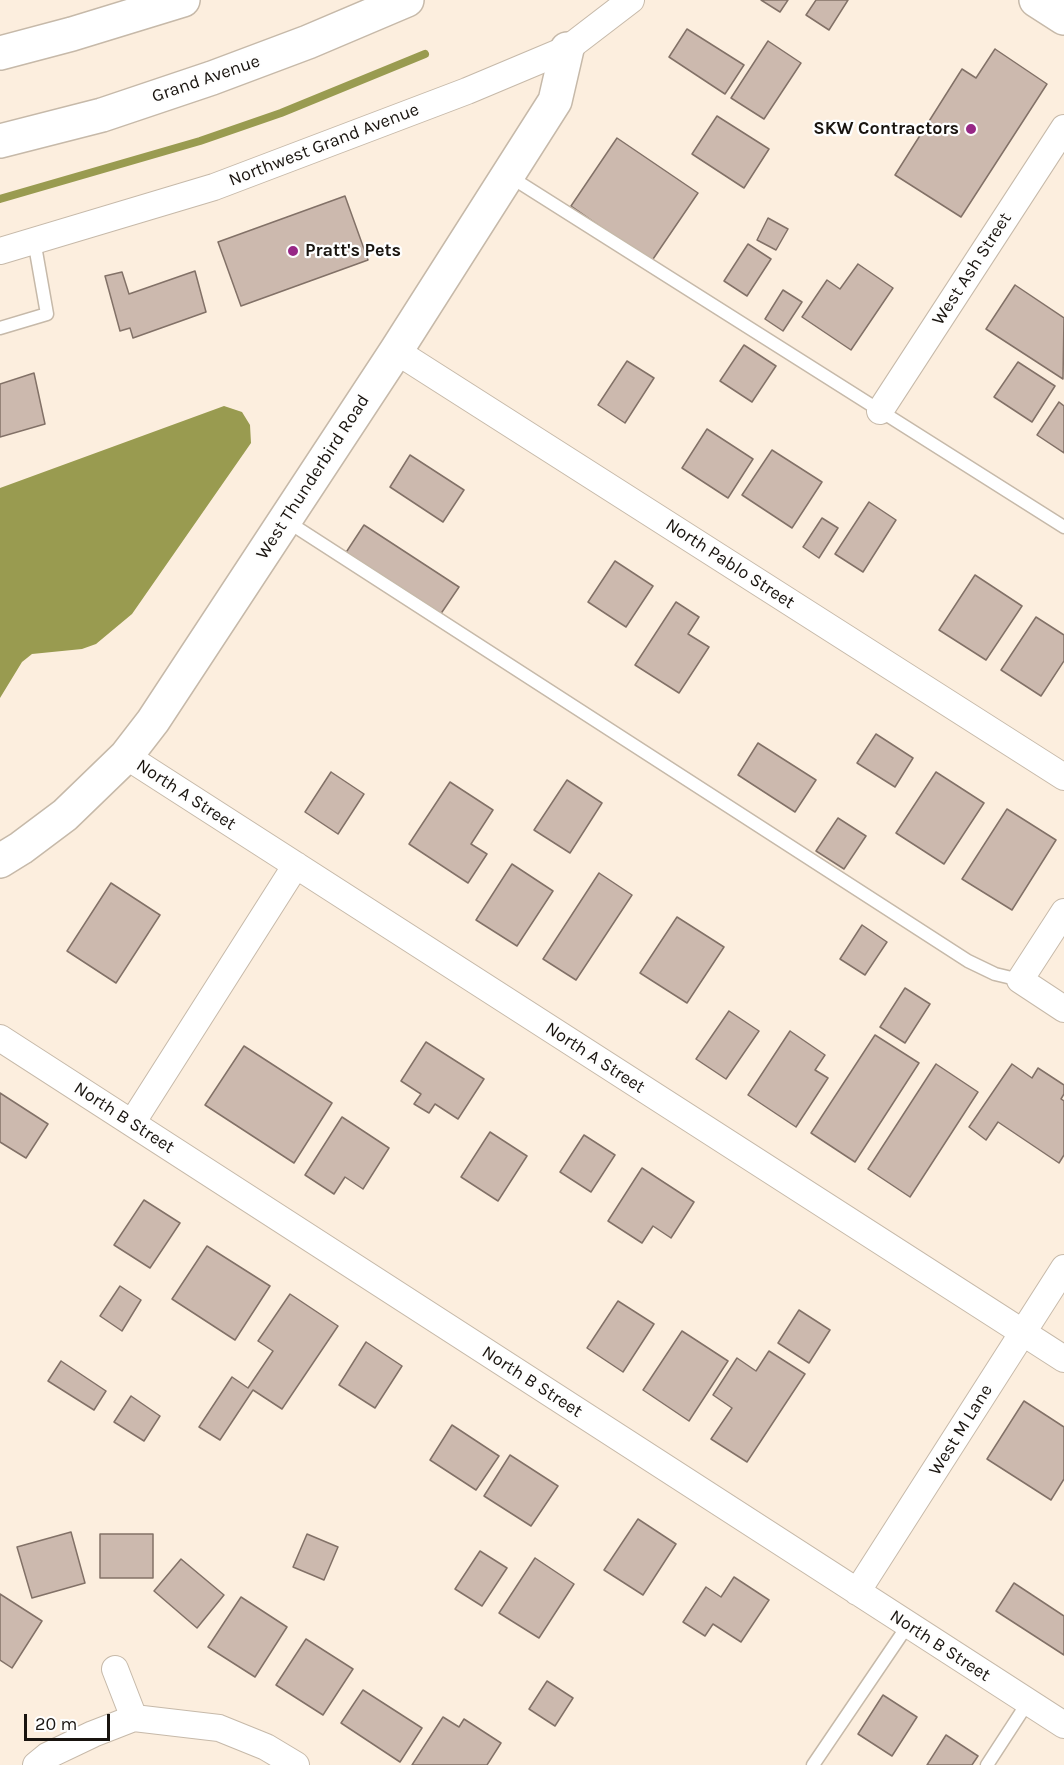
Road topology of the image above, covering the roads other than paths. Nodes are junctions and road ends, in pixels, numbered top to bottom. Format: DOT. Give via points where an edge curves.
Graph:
graph roads {
  1 [pos="183,0"];
  2 [pos="406,0"];
  3 [pos="631,0"];
  4 [pos="1036,0"];
  5 [pos="1064,18"];
  6 [pos="567,49"];
  7 [pos="0,53"];
  8 [pos="1064,128"];
  9 [pos="0,141"];
  10 [pos="508,176"];
  11 [pos="34,240"];
  12 [pos="0,251"];
  13 [pos="0,328"];
  14 [pos="396,351"];
  15 [pos="880,411"];
  16 [pos="285,520"];
  17 [pos="1064,527"];
  18 [pos="126,756"];
  19 [pos="1064,777"];
  20 [pos="0,861"];
  21 [pos="296,865"];
  22 [pos="1064,912"];
  23 [pos="1020,980"];
  24 [pos="1064,1009"];
  25 [pos="0,1038"];
  26 [pos="132,1123"];
  27 [pos="1064,1268"];
  28 [pos="1022,1332"];
  29 [pos="1064,1359"];
  30 [pos="857,1592"];
  31 [pos="908,1625"];
  32 [pos="115,1669"];
  33 [pos="1028,1702"];
  34 [pos="134,1719"];
  35 [pos="1064,1725"];
  36 [pos="36,1765"];
  37 [pos="296,1765"];
  38 [pos="813,1765"];
  39 [pos="987,1765"];
  1 -- 7 [label="main road"];
  2 -- 9 [label="main road, Grand Avenue" via="212,78 102,115"];
  3 -- 6 [label="street, Northwest Grand Avenue"];
  4 -- 5 [label="main road"];
  6 -- 10 [label="main road, West Thunderbird Road" via="555,101"];
  6 -- 11 [label="street, Northwest Grand Avenue" via="214,187"];
  8 -- 15 [label="street, West Ash Street"];
  10 -- 14 [label="main road, West Thunderbird Road"];
  10 -- 15 [label="lane"];
  11 -- 12 [label="street, Northwest Grand Avenue"];
  11 -- 13 [label="lane" via="47,314"];
  14 -- 16 [label="main road, West Thunderbird Road"];
  14 -- 19 [label="street, North Pablo Street"];
  15 -- 17 [label="lane"];
  16 -- 18 [label="main road, West Thunderbird Road"];
  16 -- 23 [label="lane" via="968,961"];
  18 -- 20 [label="main road, West Thunderbird Road" via="65,815"];
  18 -- 21 [label="street, North A Street"];
  21 -- 26 [label="street"];
  21 -- 28 [label="street, North A Street"];
  22 -- 23 [label="street"];
  23 -- 24 [label="street"];
  25 -- 26 [label="street, North B Street"];
  26 -- 30 [label="street, North B Street"];
  27 -- 28 [label="street, West M Lane"];
  28 -- 29 [label="street, North A Street"];
  28 -- 30 [label="street, West M Lane"];
  30 -- 31 [label="street, North B Street"];
  31 -- 33 [label="street, North B Street"];
  31 -- 38 [label="lane"];
  32 -- 34 [label="street"];
  33 -- 35 [label="street, North B Street"];
  33 -- 39 [label="lane"];
  34 -- 36 [label="street" via="93,1734"];
  34 -- 37 [label="street" via="219,1728 266,1747"];
}
